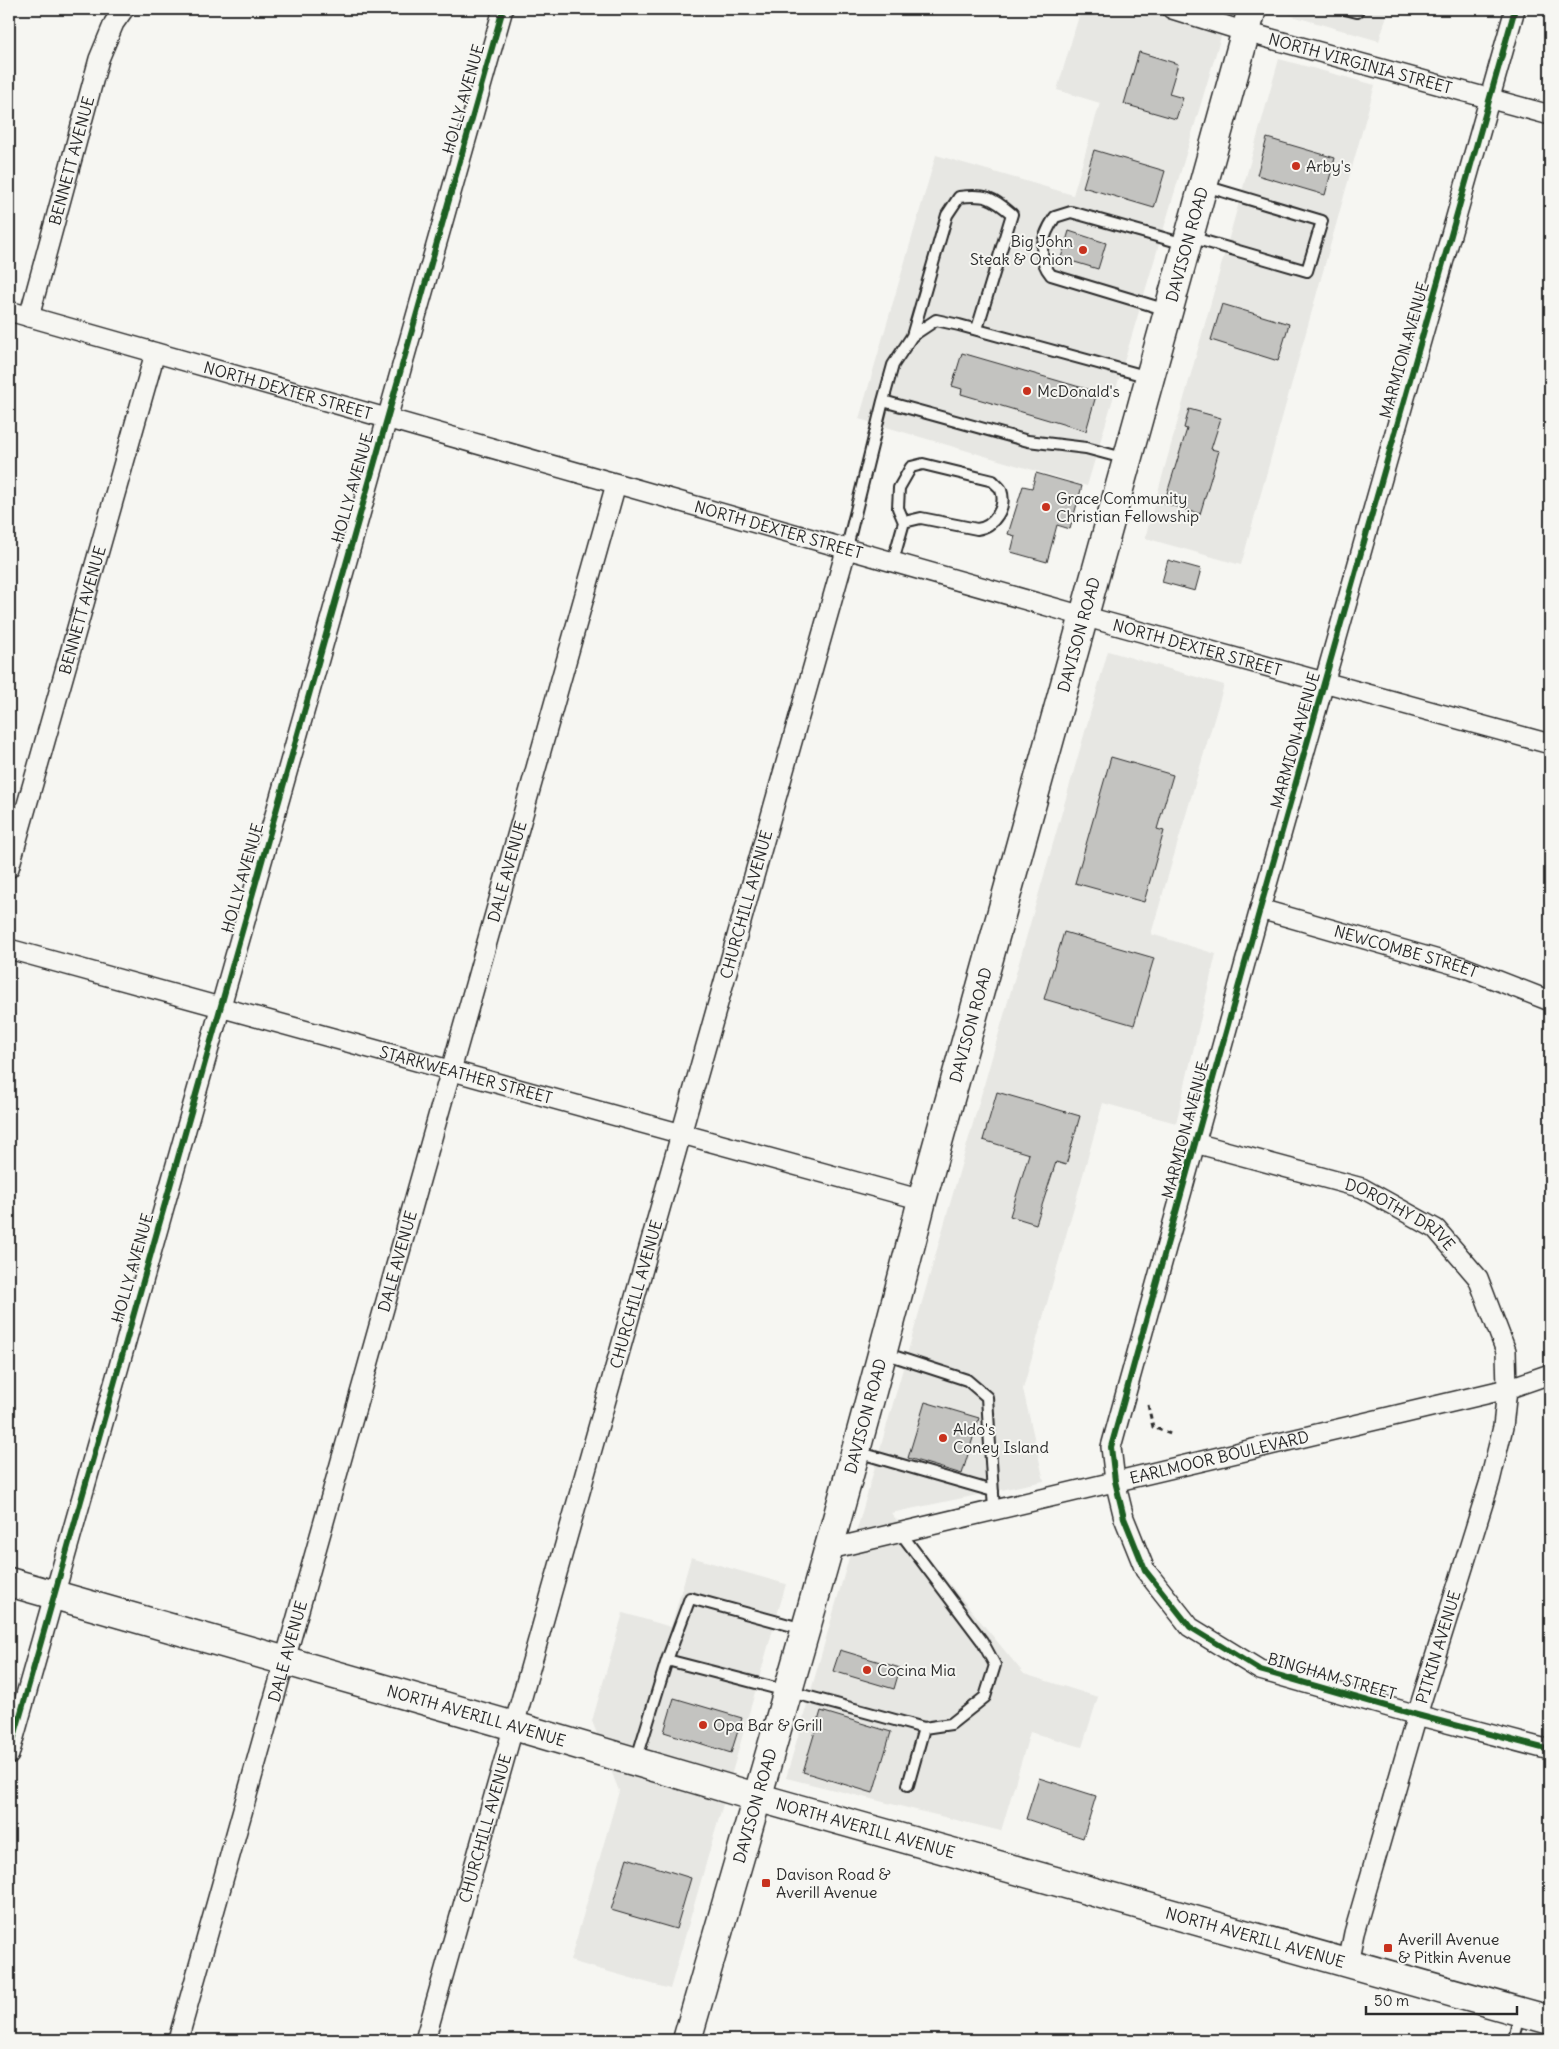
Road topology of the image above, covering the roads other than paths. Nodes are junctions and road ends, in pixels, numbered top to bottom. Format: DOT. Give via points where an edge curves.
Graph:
graph roads {
  1 [pos="124,9"];
  2 [pos="503,9"];
  3 [pos="1172,9"];
  4 [pos="1345,9"];
  5 [pos="1358,9"];
  6 [pos="1515,9"];
  7 [pos="1249,20"];
  8 [pos="1490,98"];
  9 [pos="1550,115"];
  10 [pos="1203,186"];
  11 [pos="1187,241"];
  12 [pos="1168,310"];
  13 [pos="9,311"];
  14 [pos="30,317"];
  15 [pos="977,329"];
  16 [pos="912,336"];
  17 [pos="155,353"];
  18 [pos="1150,377"];
  19 [pos="883,401"];
  20 [pos="386,418"];
  21 [pos="1127,459"];
  22 [pos="616,484"];
  23 [pos="904,522"];
  24 [pos="847,547"];
  25 [pos="893,561"];
  26 [pos="1083,616"];
  27 [pos="1326,682"];
  28 [pos="1550,744"];
  29 [pos="9,868"];
  30 [pos="1260,909"];
  31 [pos="9,949"];
  32 [pos="1550,1001"];
  33 [pos="219,1008"];
  34 [pos="452,1072"];
  35 [pos="682,1134"];
  36 [pos="1195,1143"];
  37 [pos="922,1200"];
  38 [pos="884,1353"];
  39 [pos="1550,1374"];
  40 [pos="1506,1389"];
  41 [pos="856,1452"];
  42 [pos="1115,1481"];
  43 [pos="993,1491"];
  44 [pos="994,1510"];
  45 [pos="900,1532"];
  46 [pos="830,1549"];
  47 [pos="9,1582"];
  48 [pos="54,1595"];
  49 [pos="806,1630"];
  50 [pos="666,1660"];
  51 [pos="285,1662"];
  52 [pos="788,1692"];
  53 [pos="1417,1715"];
  54 [pos="514,1726"];
  55 [pos="924,1728"];
  56 [pos="1550,1750"];
  57 [pos="9,1755"];
  58 [pos="635,1762"];
  59 [pos="908,1785"];
  60 [pos="756,1798"];
  61 [pos="1348,1963"];
  62 [pos="1520,2011"];
  63 [pos="1550,2020"];
  64 [pos="178,2040"];
  65 [pos="425,2040"];
  66 [pos="687,2040"];
  67 [pos="1514,2040"];
  1 -- 14 [label="street, BENNETT AVENUE" via="98,59"];
  2 -- 20 [label="street, HOLLY AVENUE"];
  3 -- 7 [label="street, NORTH VIRGINIA STREET"];
  4 -- 5 [label="lane" via="1357,12"];
  6 -- 8 [label="street, MARMION AVENUE"];
  7 -- 8 [label="street, NORTH VIRGINIA STREET"];
  7 -- 10 [label="main road, DAVISON ROAD"];
  8 -- 9 [label="street, NORTH VIRGINIA STREET"];
  8 -- 27 [label="street, MARMION AVENUE"];
  10 -- 11 [label="main road, DAVISON ROAD"];
  10 -- 11 [label="lane" via="1322,221 1307,271"];
  11 -- 12 [label="main road, DAVISON ROAD"];
  11 -- 12 [label="lane" via="1071,212 1055,217 1045,232 1044,267 1051,275"];
  12 -- 18 [label="main road, DAVISON ROAD"];
  13 -- 14 [label="street, NORTH DEXTER STREET"];
  14 -- 17 [label="street, NORTH DEXTER STREET"];
  15 -- 16 [label="lane" via="936,320"];
  15 -- 16 [label="lane" via="1012,214 996,200 974,195 959,197 947,215"];
  15 -- 18 [label="lane"];
  16 -- 19 [label="lane" via="893,365"];
  17 -- 20 [label="street, NORTH DEXTER STREET"];
  17 -- 29 [label="street, BENNETT AVENUE"];
  18 -- 21 [label="main road, DAVISON ROAD"];
  19 -- 21 [label="lane" via="1028,442 1086,448"];
  19 -- 24 [label="lane"];
  20 -- 22 [label="street, NORTH DEXTER STREET"];
  20 -- 33 [label="street, HOLLY AVENUE"];
  21 -- 26 [label="main road, DAVISON ROAD"];
  22 -- 24 [label="street, NORTH DEXTER STREET"];
  22 -- 34 [label="street, DALE AVENUE"];
  23 -- 23 [label="lane" via="898,508 899,488 911,467 923,464 993,481 1001,489 998,514 986,528 977,530 921,518"];
  23 -- 25 [label="lane"];
  24 -- 25 [label="street, NORTH DEXTER STREET"];
  24 -- 35 [label="street, CHURCHILL AVENUE"];
  25 -- 26 [label="street, NORTH DEXTER STREET"];
  26 -- 27 [label="street, NORTH DEXTER STREET"];
  26 -- 37 [label="main road, DAVISON ROAD"];
  27 -- 28 [label="street, NORTH DEXTER STREET"];
  27 -- 30 [label="street, MARMION AVENUE"];
  30 -- 32 [label="street, NEWCOMBE STREET" via="1463,967"];
  30 -- 36 [label="street, MARMION AVENUE"];
  31 -- 33 [label="street, STARKWEATHER STREET"];
  33 -- 34 [label="street, STARKWEATHER STREET"];
  33 -- 48 [label="street, HOLLY AVENUE"];
  34 -- 35 [label="street, STARKWEATHER STREET"];
  34 -- 51 [label="street, DALE AVENUE"];
  35 -- 37 [label="street, STARKWEATHER STREET"];
  35 -- 54 [label="street, CHURCHILL AVENUE"];
  36 -- 40 [label="street, DOROTHY DRIVE" via="1362,1188 1436,1229 1478,1278 1506,1351"];
  36 -- 42 [label="street, MARMION AVENUE" via="1111,1448"];
  37 -- 38 [label="main road, DAVISON ROAD"];
  38 -- 41 [label="main road, DAVISON ROAD"];
  38 -- 43 [label="lane" via="967,1380 987,1397"];
  39 -- 40 [label="street, EARLMOOR BOULEVARD"];
  40 -- 42 [label="street, EARLMOOR BOULEVARD"];
  40 -- 53 [label="street, PITKIN AVENUE" via="1503,1426 1490,1481"];
  41 -- 43 [label="lane"];
  41 -- 46 [label="main road, DAVISON ROAD"];
  42 -- 44 [label="street, EARLMOOR BOULEVARD"];
  42 -- 53 [label="street, BINGHAM STREET" via="1124,1518 1145,1570 1190,1627 1260,1670"];
  43 -- 44 [label="lane"];
  44 -- 45 [label="street, EARLMOOR BOULEVARD"];
  45 -- 46 [label="street, EARLMOOR BOULEVARD"];
  45 -- 55 [label="lane" via="982,1641 995,1665 985,1697 951,1724"];
  46 -- 49 [label="main road, DAVISON ROAD"];
  47 -- 48 [label="main road, NORTH AVERILL AVENUE"];
  48 -- 51 [label="main road, NORTH AVERILL AVENUE"];
  48 -- 57 [label="street, HOLLY AVENUE"];
  49 -- 50 [label="lane" via="690,1598"];
  49 -- 52 [label="main road, DAVISON ROAD"];
  50 -- 52 [label="lane"];
  50 -- 58 [label="lane"];
  51 -- 54 [label="main road, NORTH AVERILL AVENUE"];
  51 -- 64 [label="street, DALE AVENUE"];
  52 -- 55 [label="lane" via="817,1697"];
  52 -- 60 [label="main road, DAVISON ROAD"];
  53 -- 56 [label="street, BINGHAM STREET"];
  53 -- 61 [label="street, PITKIN AVENUE"];
  54 -- 58 [label="main road, NORTH AVERILL AVENUE"];
  54 -- 65 [label="street, CHURCHILL AVENUE"];
  55 -- 59 [label="lane"];
  58 -- 60 [label="main road, NORTH AVERILL AVENUE"];
  60 -- 61 [label="main road, NORTH AVERILL AVENUE"];
  60 -- 66 [label="main road, DAVISON ROAD"];
  61 -- 62 [label="main road, NORTH AVERILL AVENUE"];
  62 -- 63 [label="main road, NORTH AVERILL AVENUE"];
  62 -- 67 [label="lane"];
}
